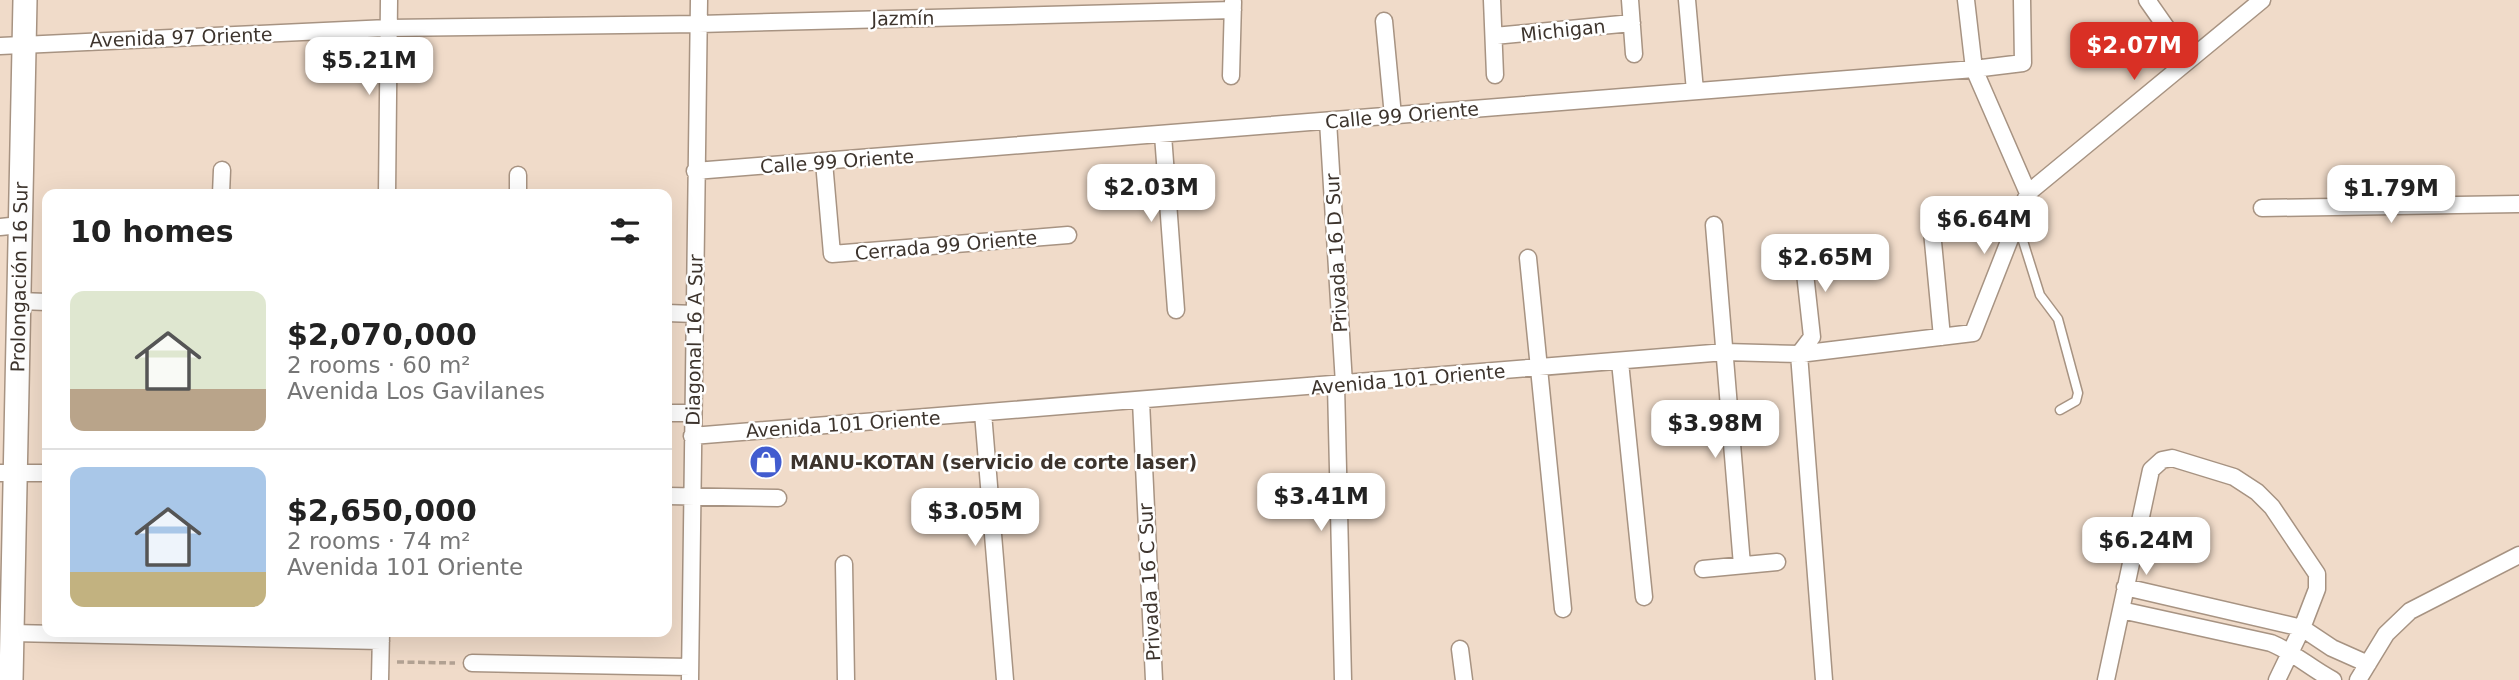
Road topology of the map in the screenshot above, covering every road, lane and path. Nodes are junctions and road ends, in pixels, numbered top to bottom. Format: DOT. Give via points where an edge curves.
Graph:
graph roads {
  1 [pos="25,0"];
  2 [pos="389,0"];
  3 [pos="699,0"];
  4 [pos="1492,0"];
  5 [pos="1630,0"];
  6 [pos="1687,0"];
  7 [pos="1966,0"];
  8 [pos="2022,0"];
  9 [pos="2147,0"];
  10 [pos="2262,0"];
  11 [pos="1233,5"];
  12 [pos="1047,7"];
  13 [pos="1384,21"];
  14 [pos="1632,23"];
  15 [pos="699,24"];
  16 [pos="388,28"];
  17 [pos="1494,36"];
  18 [pos="24,43"];
  19 [pos="0,46"];
  20 [pos="1634,54"];
  21 [pos="2189,60"];
  22 [pos="1974,69"];
  23 [pos="1495,75"];
  24 [pos="1230,76"];
  25 [pos="1695,91"];
  26 [pos="1393,116"];
  27 [pos="1328,121"];
  28 [pos="1163,135"];
  29 [pos="824,162"];
  30 [pos="222,170"];
  31 [pos="695,172"];
  32 [pos="518,175"];
  33 [pos="221,189"];
  34 [pos="387,189"];
  35 [pos="518,189"];
  36 [pos="2028,193"];
  37 [pos="2519,204"];
  38 [pos="2262,208"];
  39 [pos="1930,210"];
  40 [pos="2017,222"];
  41 [pos="1714,225"];
  42 [pos="10,226"];
  43 [pos="1068,235"];
  44 [pos="1802,255"];
  45 [pos="1528,258"];
  46 [pos="19,302"];
  47 [pos="42,302"];
  48 [pos="1176,310"];
  49 [pos="672,313"];
  50 [pos="695,314"];
  51 [pos="1942,337"];
  52 [pos="1725,352"];
  53 [pos="1799,354"];
  54 [pos="1620,362"];
  55 [pos="1539,368"];
  56 [pos="1340,385"];
  57 [pos="1141,401"];
  58 [pos="2060,410"];
  59 [pos="672,413"];
  60 [pos="693,413"];
  61 [pos="983,413"];
  62 [pos="692,436"];
  63 [pos="8,472"];
  64 [pos="42,473"];
  65 [pos="672,496"];
  66 [pos="692,497"];
  67 [pos="778,498"];
  68 [pos="2519,555"];
  69 [pos="1777,562"];
  70 [pos="844,564"];
  71 [pos="1742,565"];
  72 [pos="1703,569"];
  73 [pos="2126,587"];
  74 [pos="1644,597"];
  75 [pos="1563,609"];
  76 [pos="2121,610"];
  77 [pos="2302,628"];
  78 [pos="12,633"];
  79 [pos="42,633"];
  80 [pos="381,637"];
  81 [pos="1460,649"];
  82 [pos="2292,652"];
  83 [pos="380,662"];
  84 [pos="472,663"];
  85 [pos="2368,664"];
  86 [pos="690,674"];
  87 [pos="11,680"];
  88 [pos="380,680"];
  89 [pos="846,680"];
  90 [pos="1004,680"];
  91 [pos="1154,680"];
  92 [pos="1343,680"];
  93 [pos="1464,680"];
  94 [pos="1824,680"];
  95 [pos="2106,680"];
  96 [pos="2277,680"];
  97 [pos="2333,680"];
  98 [pos="2358,680"];
  1 -- 18 [label="street, Prolongación 16 Sur"];
  2 -- 16 [label="street"];
  3 -- 15 [label="street, Diagonal 16 A Sur"];
  4 -- 17 [label="street"];
  5 -- 14 [label="street"];
  6 -- 25 [label="street"];
  7 -- 22 [label="street"];
  8 -- 22 [label="street, Calle 99 Oriente" via="2023,63"];
  9 -- 21 [label="street"];
  10 -- 21 [label="street"];
  11 -- 12 [label="street, Jazmín"];
  11 -- 24 [label="street"];
  12 -- 15 [label="street, Jazmín"];
  13 -- 26 [label="street"];
  14 -- 17 [label="street, Michigan"];
  14 -- 20 [label="street"];
  15 -- 16 [label="street, Avenida 97 Oriente"];
  15 -- 31 [label="street, Diagonal 16 A Sur"];
  16 -- 18 [label="street, Avenida 97 Oriente"];
  16 -- 34 [label="street"];
  17 -- 23 [label="street"];
  18 -- 19 [label="street, Avenida 97 Oriente"];
  18 -- 42 [label="street, Prolongación 16 Sur"];
  21 -- 36 [label="street"];
  22 -- 25 [label="street, Calle 99 Oriente"];
  22 -- 36 [label="street"];
  25 -- 26 [label="street, Calle 99 Oriente"];
  26 -- 27 [label="street, Calle 99 Oriente"];
  27 -- 28 [label="street, Calle 99 Oriente"];
  27 -- 56 [label="street, Privada 16 D Sur"];
  28 -- 29 [label="street, Calle 99 Oriente"];
  28 -- 48 [label="street"];
  29 -- 31 [label="street, Calle 99 Oriente"];
  29 -- 43 [label="street, Cerrada 99 Oriente" via="832,254"];
  30 -- 33 [label="street"];
  31 -- 50 [label="street, Diagonal 16 A Sur"];
  32 -- 35 [label="street"];
  36 -- 40 [label="street, Avenida 101 Oriente"];
  37 -- 38 [label="street"];
  39 -- 51 [label="street"];
  40 -- 51 [label="street, Avenida 101 Oriente" via="1973,333"];
  40 -- 58 [label="lane" via="2040,295 2058,319 2078,393 2076,401"];
  41 -- 52 [label="street"];
  42 -- 46 [label="street, Prolongación 16 Sur"];
  44 -- 53 [label="street" via="1812,337"];
  45 -- 55 [label="street"];
  46 -- 47 [label="street"];
  46 -- 63 [label="street, Prolongación 16 Sur"];
  49 -- 50 [label="street"];
  50 -- 60 [label="street, Diagonal 16 A Sur"];
  51 -- 53 [label="street, Avenida 101 Oriente"];
  52 -- 53 [label="street, Avenida 101 Oriente"];
  52 -- 54 [label="street, Avenida 101 Oriente"];
  52 -- 71 [label="street"];
  53 -- 94 [label="street"];
  54 -- 55 [label="street, Avenida 101 Oriente"];
  54 -- 74 [label="street"];
  55 -- 56 [label="street, Avenida 101 Oriente"];
  55 -- 75 [label="street"];
  56 -- 57 [label="street, Avenida 101 Oriente"];
  56 -- 92 [label="street, Privada 16 D Sur"];
  57 -- 61 [label="street, Avenida 101 Oriente"];
  57 -- 91 [label="street, Privada 16 C Sur"];
  59 -- 60 [label="street"];
  60 -- 62 [label="street, Diagonal 16 A Sur"];
  61 -- 62 [label="street, Avenida 101 Oriente"];
  61 -- 90 [label="street"];
  62 -- 66 [label="street, Diagonal 16 A Sur"];
  63 -- 64 [label="street"];
  63 -- 78 [label="street, Prolongación 16 Sur"];
  65 -- 66 [label="street"];
  66 -- 67 [label="street"];
  66 -- 86 [label="street, Diagonal 16 A Sur"];
  68 -- 85 [label="street" via="2410,611 2386,634"];
  69 -- 71 [label="street"];
  70 -- 89 [label="street"];
  71 -- 72 [label="street"];
  73 -- 76 [label="street"];
  73 -- 77 [label="street"];
  73 -- 77 [label="street" via="2151,470 2172,458 2234,477 2272,507 2318,574"];
  76 -- 82 [label="street" via="2271,643"];
  76 -- 95 [label="street"];
  77 -- 82 [label="street"];
  77 -- 85 [label="street"];
  78 -- 79 [label="street"];
  78 -- 87 [label="street, Prolongación 16 Sur"];
  80 -- 83 [label="street"];
  81 -- 93 [label="street"];
  82 -- 96 [label="street"];
  82 -- 97 [label="street"];
  83 -- 84 [label="path"];
  83 -- 88 [label="street"];
  84 -- 86 [label="street"];
  85 -- 98 [label="street"];
}
